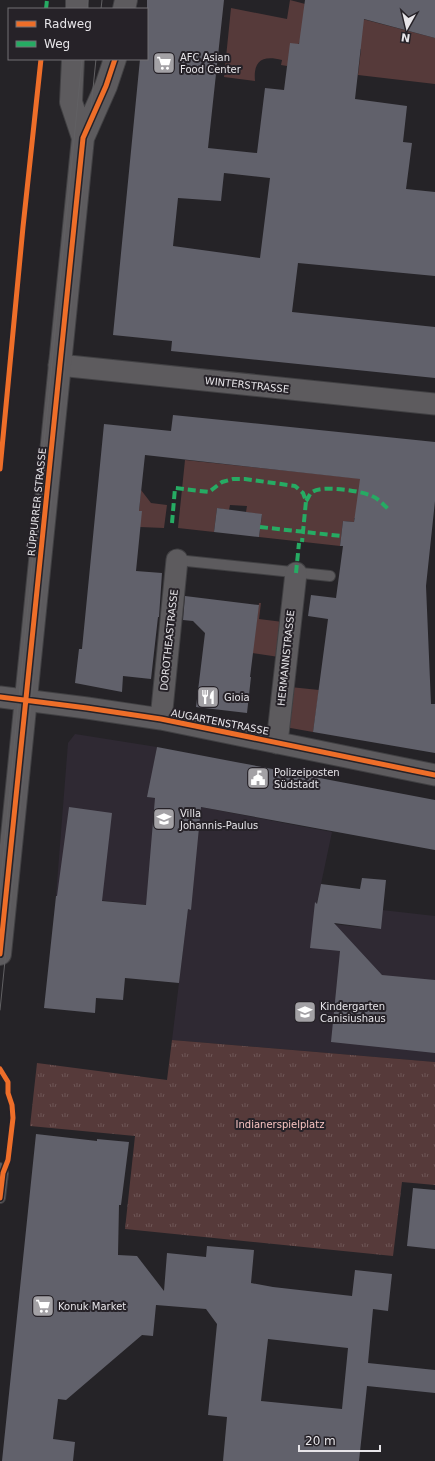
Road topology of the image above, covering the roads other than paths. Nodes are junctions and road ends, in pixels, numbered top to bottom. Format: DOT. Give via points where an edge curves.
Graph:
graph roads {
  1 [pos="73,60"];
  2 [pos="115,60"];
  3 [pos="83,138"];
  4 [pos="59,365"];
  5 [pos="435,404"];
  6 [pos="177,560"];
  7 [pos="296,573"];
  8 [pos="330,576"];
  9 [pos="0,697"];
  10 [pos="26,700"];
  11 [pos="161,719"];
  12 [pos="277,743"];
  13 [pos="435,775"];
  14 [pos="0,954"];
  15 [pos="0,1168"];
  16 [pos="0,1198"];
  1 -- 3 [label="main road, RÜPPURRER STRASSE" via="71,102"];
  2 -- 3 [label="main road, RÜPPURRER STRASSE"];
  3 -- 4 [label="main road, RÜPPURRER STRASSE"];
  4 -- 5 [label="street, WINTERSTRASSE"];
  4 -- 10 [label="main road, RÜPPURRER STRASSE"];
  6 -- 7 [label="lane"];
  6 -- 11 [label="street, DOROTHEASTRASSE"];
  7 -- 8 [label="lane"];
  7 -- 12 [label="street, HERMANNSTRASSE"];
  9 -- 10 [label="street, AUGARTENSTRASSE"];
  10 -- 11 [label="street, AUGARTENSTRASSE"];
  10 -- 14 [label="main road, RÜPPURRER STRASSE"];
  11 -- 12 [label="street, AUGARTENSTRASSE"];
  12 -- 13 [label="street, AUGARTENSTRASSE"];
  15 -- 16 [label="lane" via="3,1173"];
}
